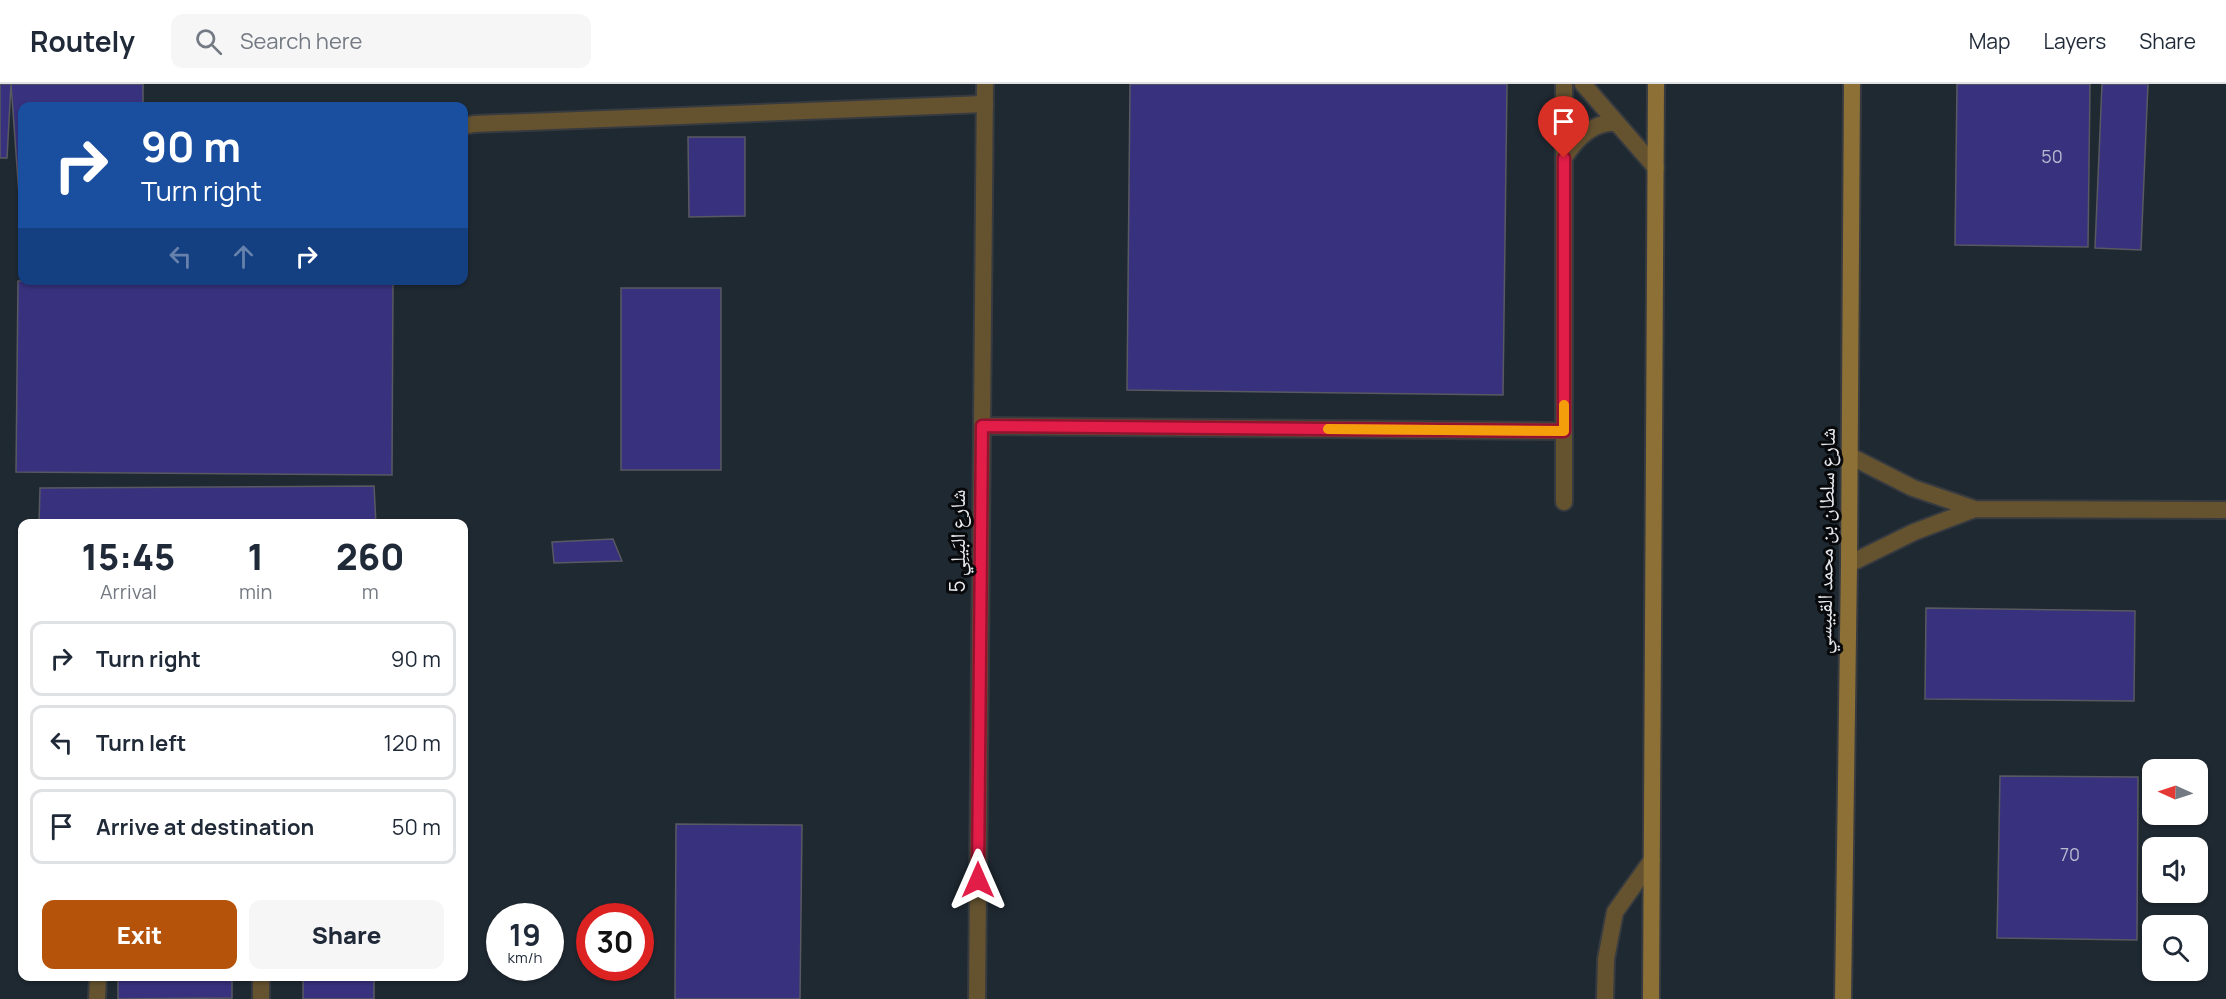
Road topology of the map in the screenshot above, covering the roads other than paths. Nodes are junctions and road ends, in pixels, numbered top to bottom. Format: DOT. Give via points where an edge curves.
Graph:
graph roads {
  1 [pos="985,84"];
  2 [pos="1564,84"];
  3 [pos="1583,84"];
  4 [pos="1656,84"];
  5 [pos="1852,84"];
  6 [pos="985,104"];
  7 [pos="1617,123"];
  8 [pos="468,125"];
  9 [pos="1564,158"];
  10 [pos="1656,168"];
  11 [pos="982,426"];
  12 [pos="1564,431"];
  13 [pos="1850,456"];
  14 [pos="1564,502"];
  15 [pos="1975,509"];
  16 [pos="2226,510"];
  17 [pos="1849,564"];
  18 [pos="1652,860"];
  19 [pos="98,981"];
  20 [pos="261,981"];
  21 [pos="97,999"];
  22 [pos="261,999"];
  23 [pos="977,999"];
  24 [pos="1605,999"];
  25 [pos="1651,999"];
  26 [pos="1843,999"];
  1 -- 6 [label="street, شارع البَيلِي 5"];
  2 -- 9 [label="street"];
  3 -- 7 [label="street"];
  4 -- 10 [label="main road"];
  5 -- 13 [label="main road, شارع سلطان بن محمد القبيسي"];
  6 -- 8 [label="street"];
  6 -- 11 [label="street, شارع البَيلِي 5"];
  7 -- 9 [label="street" via="1606,122 1586,132"];
  7 -- 10 [label="street"];
  9 -- 12 [label="street"];
  10 -- 18 [label="main road"];
  11 -- 12 [label="street"];
  11 -- 23 [label="street, شارع البَيلِي 5"];
  12 -- 14 [label="street"];
  13 -- 15 [label="street" via="1913,488"];
  13 -- 17 [label="main road, شارع سلطان بن محمد القبيسي"];
  15 -- 16 [label="street"];
  15 -- 17 [label="street" via="1914,532"];
  17 -- 26 [label="main road, شارع سلطان بن محمد القبيسي"];
  18 -- 24 [label="street" via="1615,912 1606,959"];
  18 -- 25 [label="main road"];
  19 -- 21 [label="street"];
  20 -- 22 [label="street"];
}
